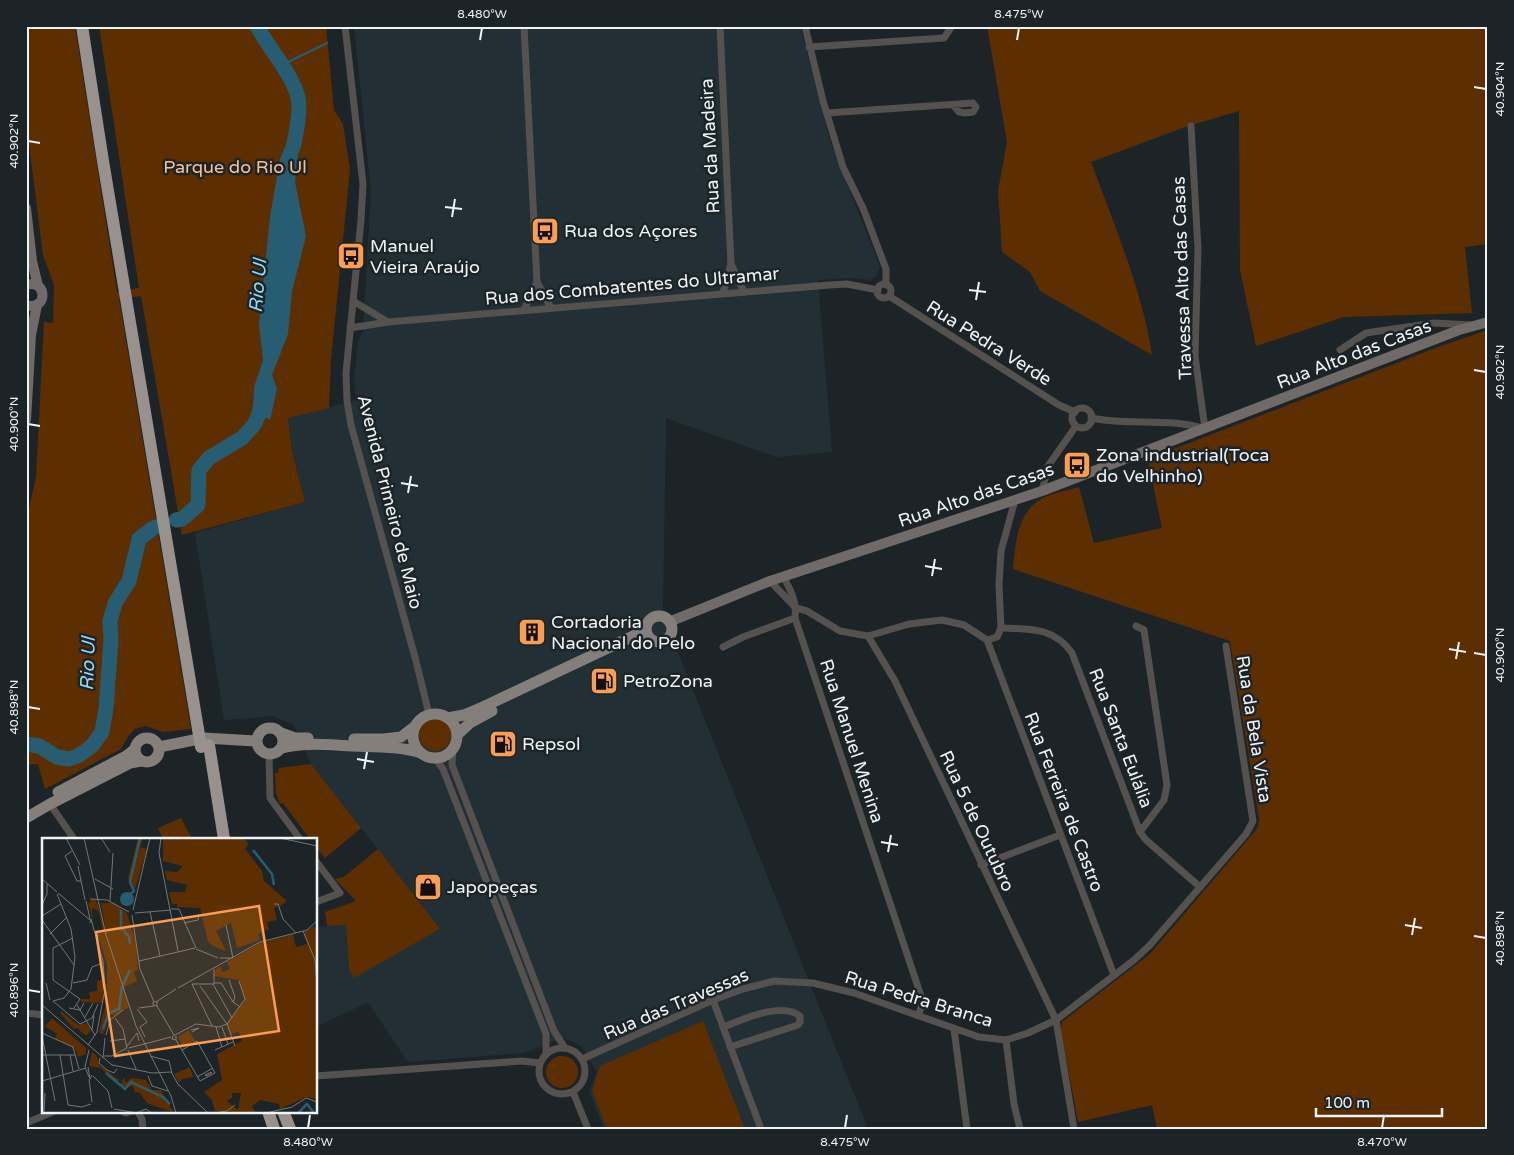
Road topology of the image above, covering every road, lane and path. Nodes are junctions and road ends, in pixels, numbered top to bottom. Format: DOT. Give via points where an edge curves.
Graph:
graph roads {
  1 [pos="82,26"];
  2 [pos="88,26"];
  3 [pos="345,26"];
  4 [pos="524,26"];
  5 [pos="720,26"];
  6 [pos="805,26"];
  7 [pos="952,26"];
  8 [pos="809,47"];
  9 [pos="954,106"];
  10 [pos="827,113"];
  11 [pos="1191,126"];
  12 [pos="26,208"];
  13 [pos="731,264"];
  14 [pos="537,282"];
  15 [pos="26,285"];
  16 [pos="886,285"];
  17 [pos="38,286"];
  18 [pos="878,290"];
  19 [pos="744,292"];
  20 [pos="722,293"];
  21 [pos="889,296"];
  22 [pos="353,301"];
  23 [pos="26,305"];
  24 [pos="37,305"];
  25 [pos="551,308"];
  26 [pos="524,310"];
  27 [pos="388,322"];
  28 [pos="1488,322"];
  29 [pos="1474,326"];
  30 [pos="350,328"];
  31 [pos="1340,350"];
  32 [pos="1075,412"];
  33 [pos="1091,418"];
  34 [pos="26,420"];
  35 [pos="1076,426"];
  36 [pos="1205,429"];
  37 [pos="1042,491"];
  38 [pos="1015,500"];
  39 [pos="783,576"];
  40 [pos="770,581"];
  41 [pos="796,608"];
  42 [pos="795,618"];
  43 [pos="669,622"];
  44 [pos="1136,626"];
  45 [pos="1001,628"];
  46 [pos="648,634"];
  47 [pos="868,636"];
  48 [pos="987,640"];
  49 [pos="1226,646"];
  50 [pos="723,647"];
  51 [pos="429,714"];
  52 [pos="448,718"];
  53 [pos="414,727"];
  54 [pos="202,728"];
  55 [pos="281,733"];
  56 [pos="457,736"];
  57 [pos="256,741"];
  58 [pos="205,746"];
  59 [pos="159,747"];
  60 [pos="282,748"];
  61 [pos="453,748"];
  62 [pos="135,749"];
  63 [pos="421,753"];
  64 [pos="269,755"];
  65 [pos="435,758"];
  66 [pos="141,761"];
  67 [pos="50,804"];
  68 [pos="26,808"];
  69 [pos="26,818"];
  70 [pos="1140,832"];
  71 [pos="1060,835"];
  72 [pos="73,838"];
  73 [pos="217,838"];
  74 [pos="224,838"];
  75 [pos="299,838"];
  76 [pos="318,864"];
  77 [pos="980,865"];
  78 [pos="1200,887"];
  79 [pos="318,901"];
  80 [pos="1114,975"];
  81 [pos="813,983"];
  82 [pos="713,1000"];
  83 [pos="26,1013"];
  84 [pos="42,1014"];
  85 [pos="918,1016"];
  86 [pos="1056,1020"];
  87 [pos="723,1027"];
  88 [pos="954,1029"];
  89 [pos="1006,1040"];
  90 [pos="730,1047"];
  91 [pos="565,1048"];
  92 [pos="546,1054"];
  93 [pos="582,1059"];
  94 [pos="540,1063"];
  95 [pos="318,1076"];
  96 [pos="573,1092"];
  97 [pos="52,1112"];
  98 [pos="136,1112"];
  99 [pos="268,1112"];
  100 [pos="282,1112"];
  101 [pos="282,1112"];
  102 [pos="26,1123"];
  103 [pos="143,1129"];
  104 [pos="274,1129"];
  105 [pos="285,1129"];
  106 [pos="290,1129"];
  107 [pos="588,1129"];
  108 [pos="761,1129"];
  109 [pos="967,1129"];
  110 [pos="1020,1129"];
  111 [pos="1074,1129"];
  1 -- 54 [label="highway" via="104,170"];
  2 -- 54 [label="highway"];
  3 -- 22 [label="street, Avenida Primeiro de Maio" via="363,184"];
  4 -- 14 [label="street"];
  5 -- 13 [label="street, Rua da Madeira"];
  6 -- 8 [label="street"];
  7 -- 8 [label="street" via="944,38"];
  8 -- 10 [label="street"];
  9 -- 10 [label="street"];
  10 -- 16 [label="street" via="843,167 863,208 886,269"];
  11 -- 36 [label="street, Travessa Alto das Casas" via="1198,249 1195,356"];
  12 -- 17 [label="main road"];
  13 -- 19 [label="street, Rua da Madeira"];
  13 -- 20 [label="street, Rua da Madeira"];
  14 -- 25 [label="street"];
  14 -- 26 [label="street"];
  15 -- 17 [label="main road"];
  16 -- 18 [label="street"];
  16 -- 21 [label="street" via="891,291"];
  17 -- 24 [label="main road" via="43,296"];
  18 -- 19 [label="street, Rua dos Combatentes do Ultramar" via="847,284"];
  18 -- 21 [label="street" via="881,297"];
  19 -- 20 [label="street, Rua dos Combatentes do Ultramar"];
  20 -- 25 [label="street, Rua dos Combatentes do Ultramar"];
  21 -- 32 [label="street, Rua Pedra Verde" via="1059,405"];
  22 -- 27 [label="street"];
  22 -- 30 [label="street, Avenida Primeiro de Maio"];
  23 -- 24 [label="main road"];
  24 -- 34 [label="main road" via="31,335"];
  25 -- 26 [label="street, Rua dos Combatentes do Ultramar"];
  26 -- 27 [label="street, Rua dos Combatentes do Ultramar"];
  27 -- 30 [label="street, Rua dos Combatentes do Ultramar"];
  28 -- 29 [label="main road, Rua Alto das Casas"];
  29 -- 31 [label="street" via="1434,323 1399,327 1366,333"];
  29 -- 36 [label="main road, Rua Alto das Casas"];
  30 -- 51 [label="street, Avenida Primeiro de Maio" via="346,373 351,425"];
  32 -- 33 [label="street" via="1084,409"];
  32 -- 35 [label="street" via="1072,418"];
  33 -- 35 [label="street" via="1084,428"];
  33 -- 36 [label="street" via="1109,422 1192,425"];
  35 -- 37 [label="street" via="1048,466"];
  36 -- 37 [label="main road, Rua Alto das Casas"];
  37 -- 38 [label="main road, Rua Alto das Casas"];
  38 -- 39 [label="main road, Rua Alto das Casas"];
  38 -- 45 [label="street" via="1000,551"];
  39 -- 40 [label="main road, Rua Alto das Casas"];
  39 -- 41 [label="street" via="794,596"];
  40 -- 41 [label="street"];
  40 -- 43 [label="main road, Rua Alto das Casas"];
  41 -- 42 [label="street"];
  41 -- 47 [label="street" via="840,631"];
  42 -- 50 [label="street"];
  42 -- 85 [label="street, Rua Manuel Menina" via="923,1002"];
  43 -- 46 [label="main road" via="663,617 654,617 648,622"];
  43 -- 46 [label="main road" via="670,634 665,640 657,641"];
  44 -- 70 [label="street" via="1144,630 1167,785 1164,800"];
  45 -- 48 [label="street" via="997,637"];
  45 -- 70 [label="street, Rua Santa Eulália" via="1036,630 1053,635 1072,653"];
  46 -- 52 [label="main road" via="464,716"];
  46 -- 56 [label="main road" via="488,713 470,723"];
  47 -- 48 [label="street" via="909,624 942,620 964,625"];
  47 -- 77 [label="street, Rua 5 de Outubro" via="895,681"];
  48 -- 71 [label="street, Rua Ferreira de Castro"];
  49 -- 78 [label="street, Rua da Bela Vista" via="1253,821 1246,834"];
  51 -- 52 [label="main road"];
  51 -- 53 [label="main road"];
  52 -- 56 [label="main road"];
  53 -- 55 [label="main road" via="401,737 384,739 295,738"];
  53 -- 63 [label="main road" via="413,741"];
  54 -- 58 [label="highway"];
  55 -- 57 [label="main road" via="274,728 266,728"];
  55 -- 60 [label="main road" via="284,740"];
  56 -- 61 [label="main road"];
  57 -- 59 [label="main road" via="204,738"];
  57 -- 64 [label="main road" via="259,749"];
  58 -- 73 [label="highway"];
  58 -- 74 [label="highway"];
  59 -- 62 [label="main road" via="155,741 144,738"];
  59 -- 66 [label="main road" via="155,760"];
  60 -- 63 [label="main road" via="293,745 406,748"];
  60 -- 64 [label="main road"];
  61 -- 65 [label="main road" via="442,757"];
  61 -- 91 [label="street" via="452,765 554,1030"];
  62 -- 66 [label="main road"];
  62 -- 68 [label="main road"];
  63 -- 65 [label="main road"];
  64 -- 75 [label="street" via="270,798"];
  65 -- 92 [label="street" via="443,769 546,1034"];
  66 -- 67 [label="main road" via="130,763"];
  67 -- 69 [label="main road"];
  67 -- 72 [label="street"];
  70 -- 78 [label="street, Rua Santa Eulália"];
  71 -- 77 [label="street"];
  71 -- 80 [label="street, Rua Ferreira de Castro"];
  76 -- 79 [label="street" via="340,893"];
  77 -- 86 [label="street, Rua 5 de Outubro"];
  78 -- 80 [label="street, Rua Pedra Branca" via="1150,945"];
  80 -- 86 [label="street, Rua Pedra Branca"];
  81 -- 82 [label="street, Rua das Travessas" via="774,981"];
  81 -- 85 [label="street, Rua Pedra Branca" via="854,993"];
  82 -- 87 [label="street"];
  82 -- 93 [label="street, Rua das Travessas"];
  83 -- 84 [label="street"];
  85 -- 88 [label="street, Rua Pedra Branca"];
  86 -- 89 [label="street, Rua Pedra Branca"];
  86 -- 111 [label="street, Rua 5 de Outubro"];
  87 -- 90 [label="street"];
  87 -- 90 [label="street" via="762,1013 788,1011 800,1016 798,1025"];
  88 -- 89 [label="street, Rua Pedra Branca" via="979,1037"];
  88 -- 109 [label="street"];
  89 -- 110 [label="street"];
  90 -- 108 [label="street"];
  91 -- 92 [label="street" via="556,1048"];
  91 -- 93 [label="street" via="573,1050"];
  92 -- 94 [label="street"];
  93 -- 96 [label="street" via="585,1075"];
  94 -- 95 [label="street" via="522,1061"];
  94 -- 96 [label="street" via="539,1076 546,1088 559,1094"];
  96 -- 107 [label="street"];
  97 -- 102 [label="street"];
  98 -- 103 [label="street" via="142,1119"];
  99 -- 104 [label="highway"];
  100 -- 105 [label="highway"];
  101 -- 106 [label="highway"];
}
